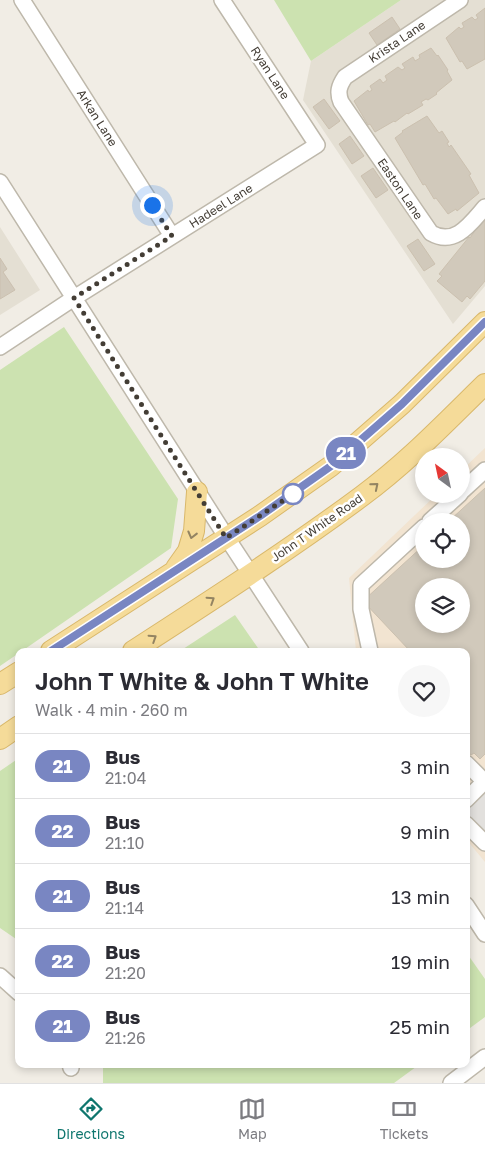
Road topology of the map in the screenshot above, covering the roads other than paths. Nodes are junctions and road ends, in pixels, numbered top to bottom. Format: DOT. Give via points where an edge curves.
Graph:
graph roads {
  1 [pos="22,0"];
  2 [pos="222,0"];
  3 [pos="460,0"];
  4 [pos="339,88"];
  5 [pos="317,146"];
  6 [pos="0,182"];
  7 [pos="485,207"];
  8 [pos="172,236"];
  9 [pos="74,298"];
  10 [pos="485,322"];
  11 [pos="0,347"];
  12 [pos="485,384"];
  13 [pos="485,470"];
  14 [pos="470,484"];
  15 [pos="197,492"];
  16 [pos="449,503"];
  17 [pos="439,513"];
  18 [pos="415,535"];
  19 [pos="226,538"];
  20 [pos="173,573"];
  21 [pos="250,575"];
  22 [pos="56,648"];
  23 [pos="138,648"];
  24 [pos="299,648"];
  25 [pos="369,648"];
  26 [pos="15,675"];
  27 [pos="0,684"];
  28 [pos="15,729"];
  29 [pos="0,738"];
  30 [pos="470,767"];
  31 [pos="485,781"];
  32 [pos="470,796"];
  33 [pos="470,828"];
  34 [pos="485,843"];
  35 [pos="470,911"];
  36 [pos="485,934"];
  37 [pos="0,976"];
  38 [pos="15,989"];
  39 [pos="485,1057"];
  40 [pos="451,1083"];
  1 -- 8 [label="street, Arkan Lane"];
  2 -- 5 [label="street, Ryan Lane"];
  3 -- 4 [label="street, Krista Lane" via="344,78"];
  4 -- 7 [label="street, Easton Lane" via="341,102 431,233 439,238 459,233"];
  5 -- 8 [label="street, Hadeel Lane"];
  6 -- 9 [label="street"];
  8 -- 9 [label="street, Hadeel Lane"];
  9 -- 11 [label="street, Hadeel Lane"];
  9 -- 15 [label="street"];
  10 -- 19 [label="main road" via="368,434 296,492"];
  21 -- 12 [label="main road, John T White Road, one-way" via="363,496 415,453"];
  13 -- 14 [label="street"];
  15 -- 19 [label="street"];
  15 -- 20 [label="main road, one-way" via="194,531 188,551"];
  16 -- 17 [label="street"];
  18 -- 25 [label="street" via="361,585 361,610"];
  19 -- 20 [label="main road"];
  19 -- 21 [label="street"];
  20 -- 22 [label="main road"];
  23 -- 21 [label="main road, John T White Road, one-way"];
  21 -- 24 [label="street"];
  26 -- 27 [label="main road"];
  28 -- 29 [label="main road"];
  30 -- 31 [label="street"];
  31 -- 32 [label="street"];
  33 -- 34 [label="street"];
  35 -- 36 [label="street"];
  37 -- 38 [label="street"];
  39 -- 40 [label="street"];
}
